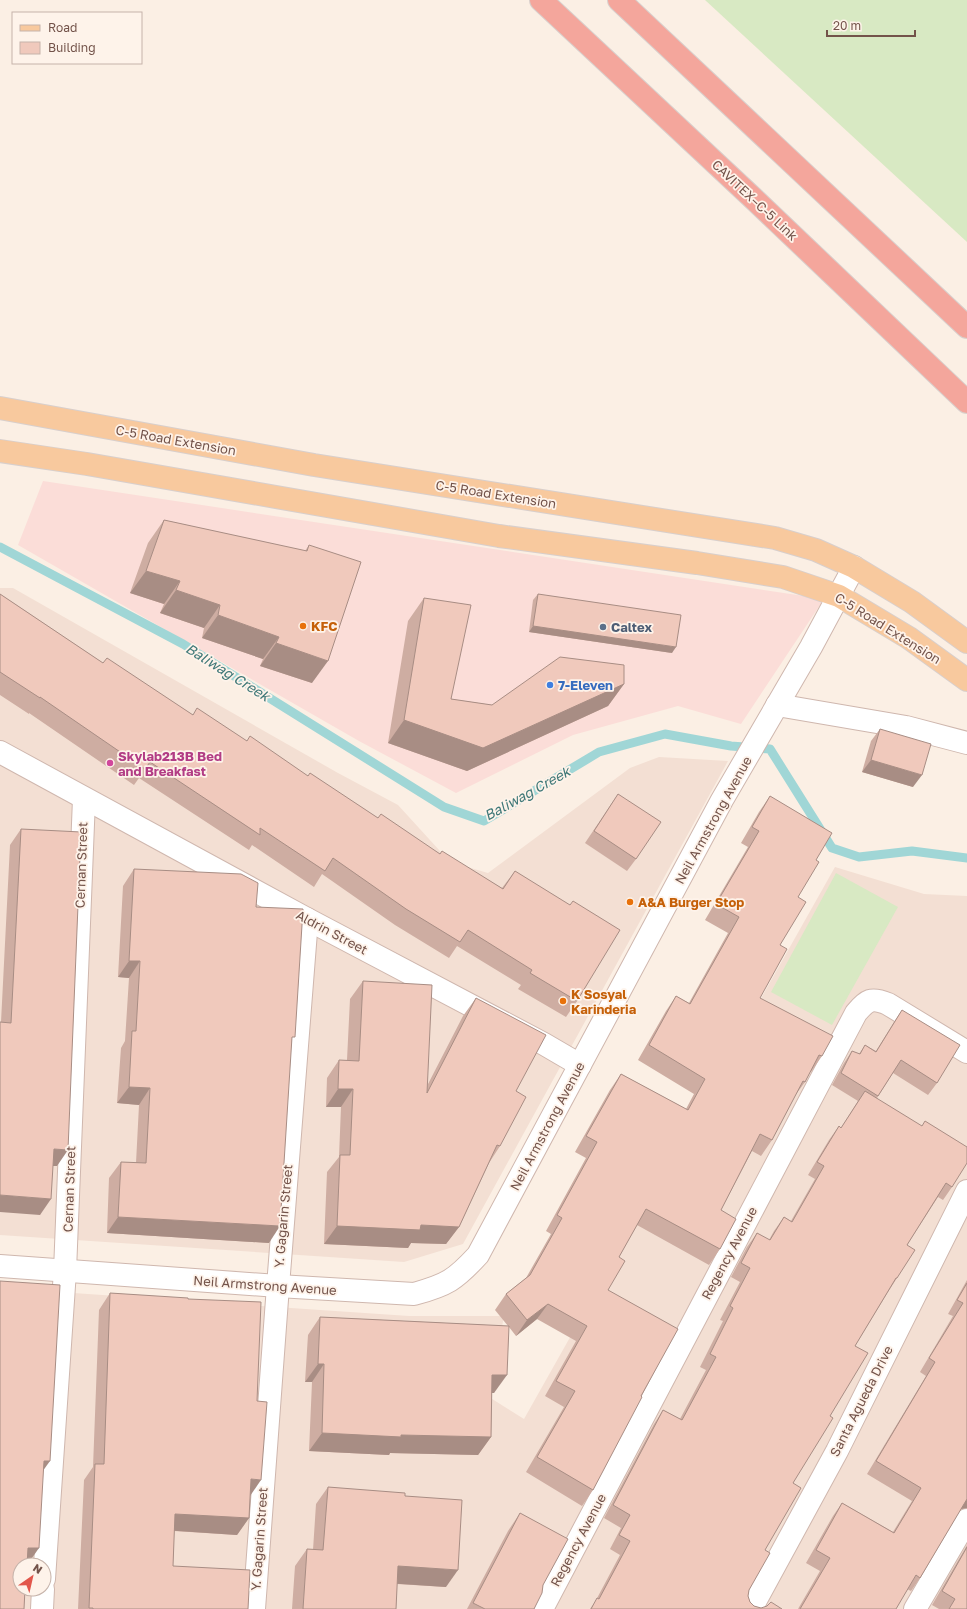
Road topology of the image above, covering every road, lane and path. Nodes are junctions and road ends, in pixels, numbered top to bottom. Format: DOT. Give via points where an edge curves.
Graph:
graph roads {
  1 [pos="541,0"];
  2 [pos="619,0"];
  3 [pos="967,327"];
  4 [pos="967,402"];
  5 [pos="0,408"];
  6 [pos="0,450"];
  7 [pos="854,567"];
  8 [pos="839,596"];
  9 [pos="967,642"];
  10 [pos="967,680"];
  11 [pos="777,705"];
  12 [pos="967,743"];
  13 [pos="0,752"];
  14 [pos="84,799"];
  15 [pos="307,919"];
  16 [pos="967,1052"];
  17 [pos="580,1065"];
  18 [pos="967,1191"];
  19 [pos="0,1266"];
  20 [pos="65,1271"];
  21 [pos="278,1286"];
  22 [pos="967,1520"];
  23 [pos="46,1557"];
  24 [pos="43,1597"];
  25 [pos="42,1609"];
  26 [pos="254,1609"];
  27 [pos="542,1609"];
  28 [pos="751,1609"];
  29 [pos="915,1609"];
  1 -- 4 [label="highway, CAVITEX–C-5 Link"];
  2 -- 3 [label="highway"];
  5 -- 7 [label="main road, C-5 Road Extension" via="314,465 775,538 816,550"];
  6 -- 8 [label="main road, C-5 Road Extension" via="499,536 783,577"];
  7 -- 8 [label="street, Neil Armstrong Avenue"];
  7 -- 9 [label="main road, C-5 Road Extension" via="912,602"];
  8 -- 10 [label="main road, C-5 Road Extension" via="909,638"];
  8 -- 11 [label="street, Neil Armstrong Avenue"];
  11 -- 12 [label="street" via="906,727"];
  11 -- 17 [label="street, Neil Armstrong Avenue"];
  13 -- 14 [label="street, Aldrin Street"];
  14 -- 15 [label="street, Aldrin Street"];
  14 -- 20 [label="street, Cernan Street"];
  15 -- 17 [label="street, Aldrin Street"];
  15 -- 21 [label="street, Y. Gagarin Street"];
  16 -- 27 [label="street, Regency Avenue" via="888,1004 870,1000 862,1005"];
  17 -- 21 [label="street, Neil Armstrong Avenue" via="478,1255 454,1279 436,1288 414,1294"];
  18 -- 28 [label="street, Santa Agueda Drive" via="837,1451"];
  19 -- 20 [label="street, Neil Armstrong Avenue"];
  20 -- 21 [label="street, Neil Armstrong Avenue"];
  20 -- 23 [label="street, Cernan Street"];
  21 -- 26 [label="street, Y. Gagarin Street"];
  22 -- 29 [label="street"];
  24 -- 25 [label="street"];
}
